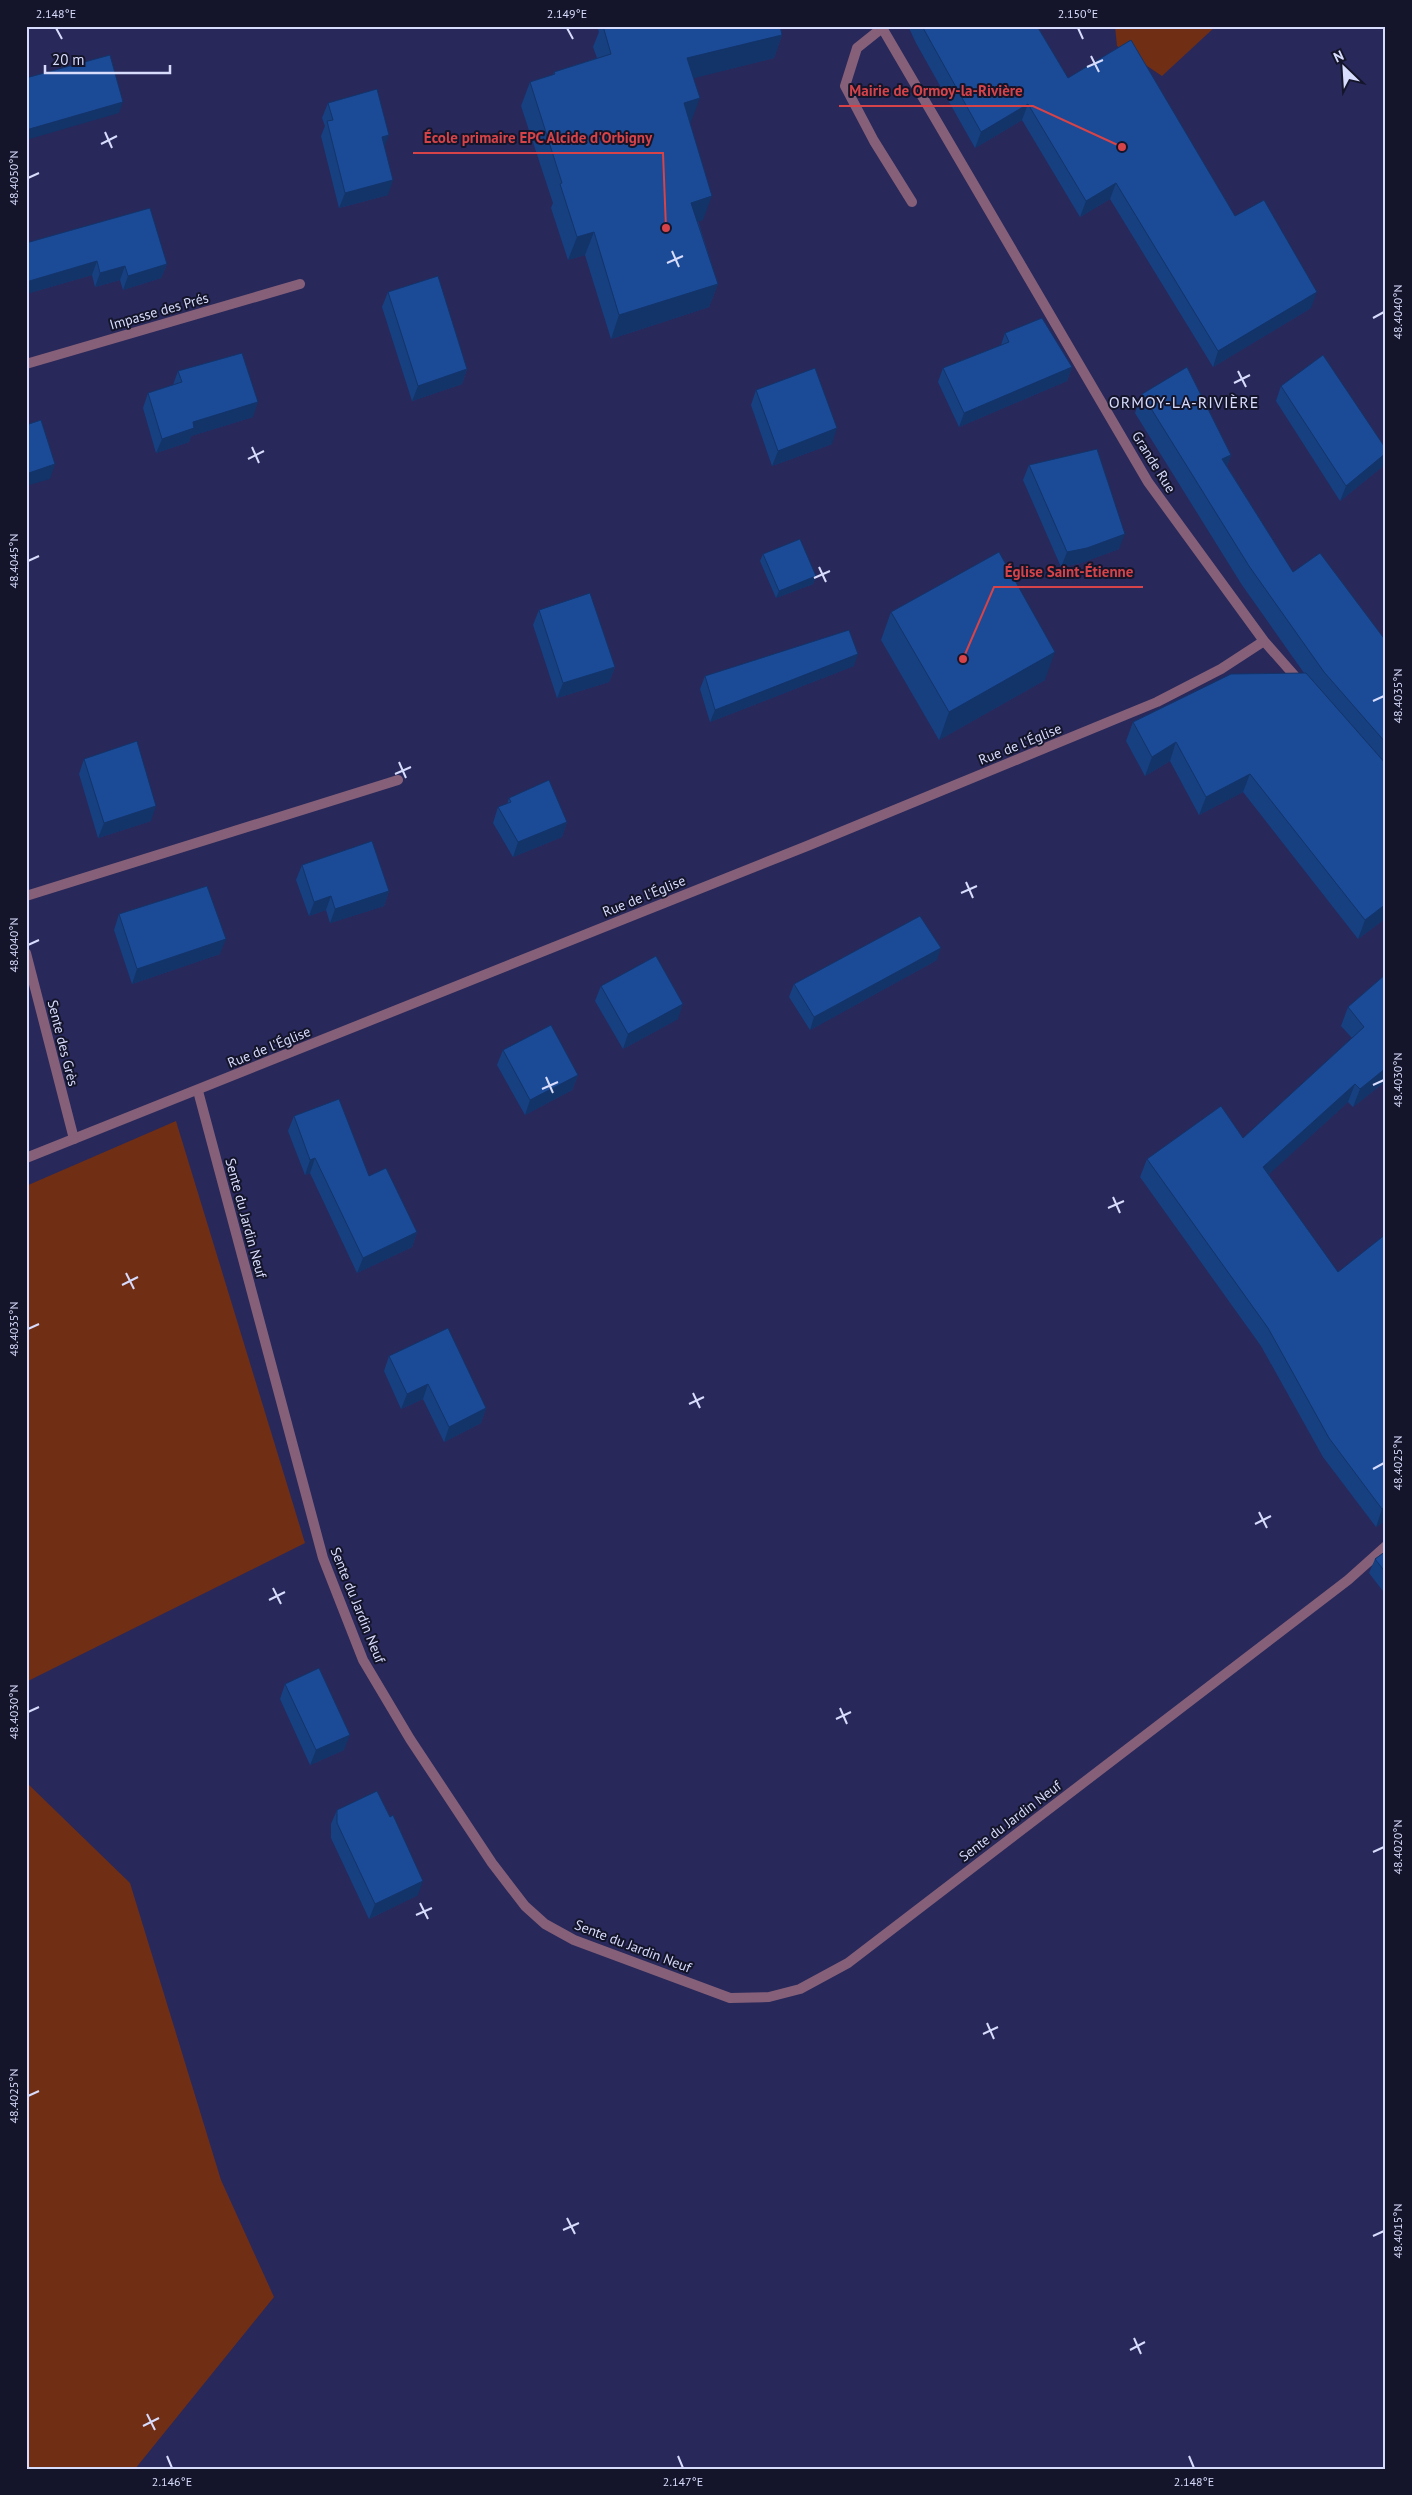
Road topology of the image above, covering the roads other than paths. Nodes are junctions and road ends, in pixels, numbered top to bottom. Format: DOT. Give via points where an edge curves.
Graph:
graph roads {
  1 [pos="881,27"];
  2 [pos="912,202"];
  3 [pos="300,284"];
  4 [pos="26,364"];
  5 [pos="1264,641"];
  6 [pos="1310,693"];
  7 [pos="398,780"];
  8 [pos="26,896"];
  9 [pos="26,953"];
  10 [pos="198,1091"];
  11 [pos="74,1139"];
  12 [pos="26,1158"];
  13 [pos="1386,1546"];
  1 -- 2 [label="street" via="857,48 845,86"];
  1 -- 5 [label="street, Grande Rue" via="1148,482"];
  3 -- 4 [label="street, Impasse des Prés"];
  5 -- 6 [label="street, Grande Rue"];
  5 -- 10 [label="street, Rue de l'Église" via="1221,669 1157,702"];
  7 -- 8 [label="street"];
  9 -- 11 [label="street, Sente des Grès"];
  10 -- 11 [label="street, Rue de l'Église"];
  10 -- 13 [label="street, Sente du Jardin Neuf" via="323,1558 363,1660 410,1739 492,1863 525,1906 545,1924 574,1940 730,1998 770,1997 800,1989 848,1963 1340,1586"];
  11 -- 12 [label="street, Rue de l'Église"];
}
